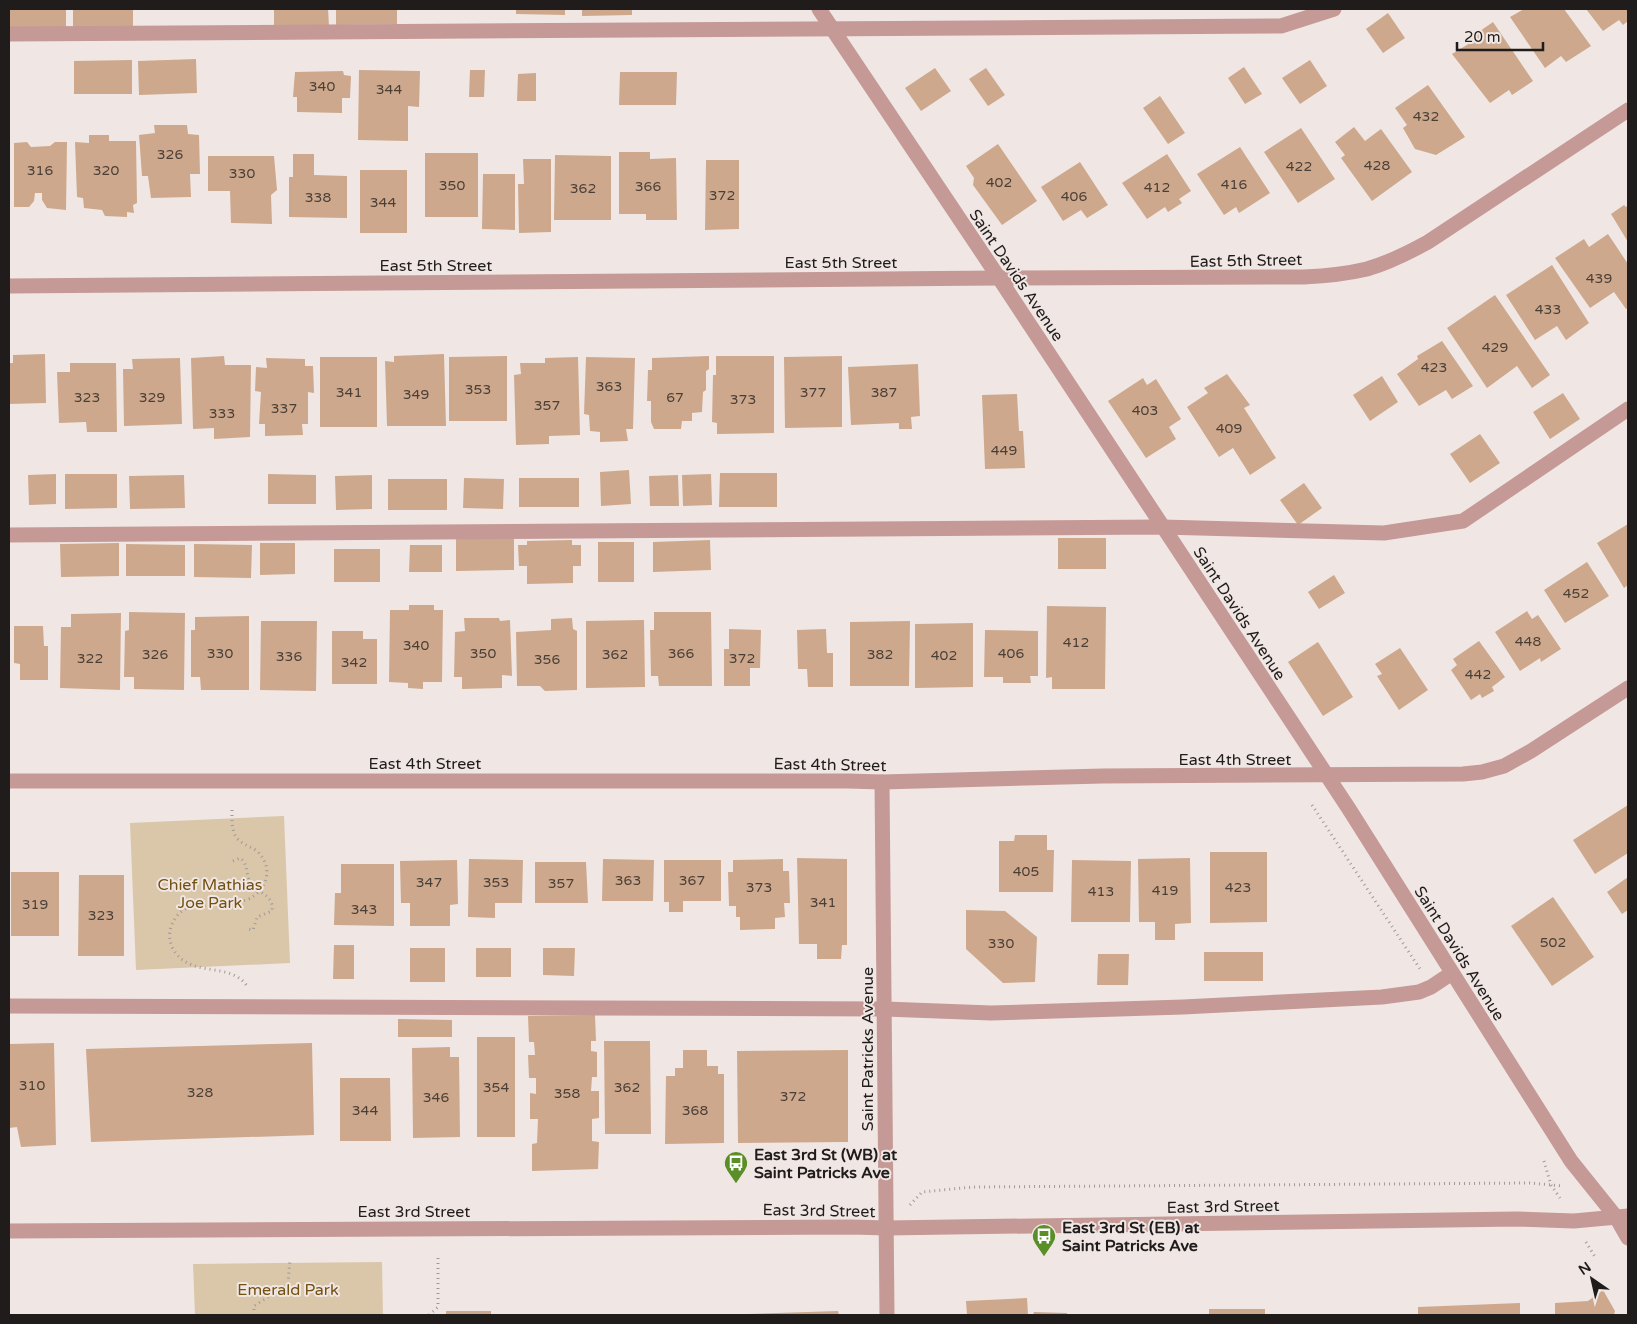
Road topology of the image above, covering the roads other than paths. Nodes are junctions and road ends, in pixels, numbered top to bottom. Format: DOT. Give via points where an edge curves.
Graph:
graph roads {
  1 [pos="819,9"];
  2 [pos="1334,9"];
  3 [pos="832,29"];
  4 [pos="9,34"];
  5 [pos="1628,110"];
  6 [pos="999,278"];
  7 [pos="9,286"];
  8 [pos="1628,409"];
  9 [pos="1162,527"];
  10 [pos="9,535"];
  11 [pos="1628,688"];
  12 [pos="1327,776"];
  13 [pos="9,781"];
  14 [pos="882,782"];
  15 [pos="1452,972"];
  16 [pos="9,1006"];
  17 [pos="885,1009"];
  18 [pos="1622,1217"];
  19 [pos="886,1228"];
  20 [pos="9,1231"];
  21 [pos="1628,1238"];
  22 [pos="887,1315"];
  1 -- 3 [label="street, Saint Davids Avenue"];
  2 -- 3 [label="street" via="1280,26"];
  3 -- 4 [label="street"];
  3 -- 6 [label="street, Saint Davids Avenue"];
  5 -- 6 [label="street, East 5th Street" via="1428,242 1368,269 1304,277"];
  6 -- 7 [label="street, East 5th Street"];
  6 -- 9 [label="street, Saint Davids Avenue"];
  8 -- 9 [label="street" via="1463,521 1384,532"];
  9 -- 10 [label="street"];
  9 -- 12 [label="street, Saint Davids Avenue"];
  11 -- 12 [label="street, East 4th Street" via="1504,766 1463,774"];
  12 -- 14 [label="street, East 4th Street" via="1103,776"];
  12 -- 15 [label="street, Saint Davids Avenue"];
  13 -- 14 [label="street, East 4th Street"];
  14 -- 17 [label="street, Saint Patricks Avenue"];
  15 -- 17 [label="street" via="1419,992 1382,997 990,1013"];
  15 -- 18 [label="street, Saint Davids Avenue" via="1571,1161"];
  16 -- 17 [label="street"];
  17 -- 19 [label="street, Saint Patricks Avenue"];
  18 -- 19 [label="street, East 3rd Street" via="1574,1221"];
  18 -- 21 [label="street, Saint Davids Avenue"];
  19 -- 20 [label="street, East 3rd Street"];
  19 -- 22 [label="street, Saint Patricks Avenue"];
}
